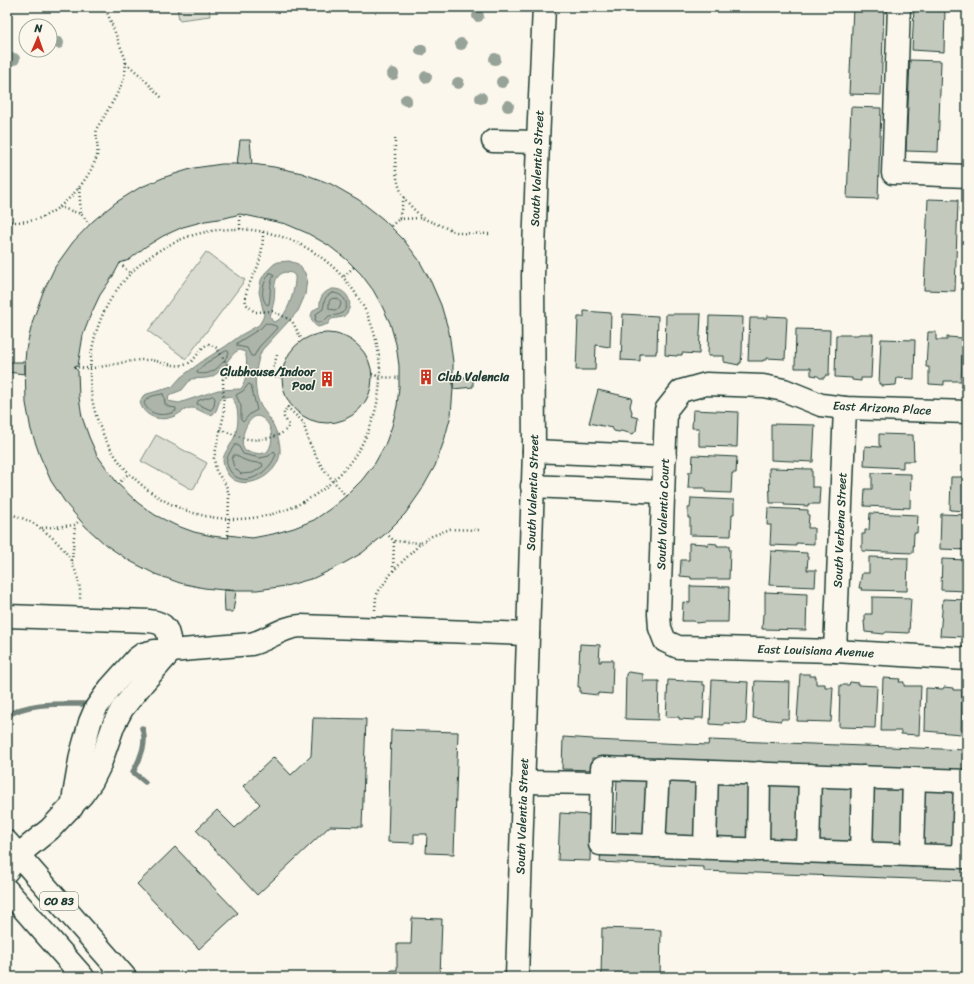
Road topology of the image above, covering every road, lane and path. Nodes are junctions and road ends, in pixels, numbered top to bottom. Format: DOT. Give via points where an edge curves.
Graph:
graph roads {
  1 [pos="105,7"];
  2 [pos="544,7"];
  3 [pos="899,7"];
  4 [pos="126,62"];
  5 [pos="162,98"];
  6 [pos="395,138"];
  7 [pos="493,141"];
  8 [pos="538,142"];
  9 [pos="967,176"];
  10 [pos="79,188"];
  11 [pos="404,197"];
  12 [pos="59,207"];
  13 [pos="81,214"];
  14 [pos="240,214"];
  15 [pos="422,218"];
  16 [pos="399,219"];
  17 [pos="7,222"];
  18 [pos="90,224"];
  19 [pos="391,226"];
  20 [pos="240,229"];
  21 [pos="263,232"];
  22 [pos="490,234"];
  23 [pos="120,263"];
  24 [pos="354,267"];
  25 [pos="131,274"];
  26 [pos="344,276"];
  27 [pos="302,340"];
  28 [pos="277,355"];
  29 [pos="74,367"];
  30 [pos="90,368"];
  31 [pos="232,372"];
  32 [pos="372,374"];
  33 [pos="277,377"];
  34 [pos="281,377"];
  35 [pos="380,378"];
  36 [pos="399,378"];
  37 [pos="681,391"];
  38 [pos="290,404"];
  39 [pos="287,408"];
  40 [pos="844,408"];
  41 [pos="967,412"];
  42 [pos="220,430"];
  43 [pos="534,451"];
  44 [pos="605,454"];
  45 [pos="665,457"];
  46 [pos="129,473"];
  47 [pos="332,481"];
  48 [pos="118,484"];
  49 [pos="532,486"];
  50 [pos="604,489"];
  51 [pos="663,492"];
  52 [pos="346,496"];
  53 [pos="7,514"];
  54 [pos="228,519"];
  55 [pos="80,520"];
  56 [pos="75,525"];
  57 [pos="42,528"];
  58 [pos="480,530"];
  59 [pos="386,533"];
  60 [pos="228,535"];
  61 [pos="394,541"];
  62 [pos="421,543"];
  63 [pos="72,562"];
  64 [pos="393,571"];
  65 [pos="81,590"];
  66 [pos="376,597"];
  67 [pos="7,616"];
  68 [pos="528,634"];
  69 [pos="665,641"];
  70 [pos="171,651"];
  71 [pos="835,651"];
  72 [pos="967,659"];
  73 [pos="658,770"];
  74 [pos="707,772"];
  75 [pos="759,773"];
  76 [pos="810,775"];
  77 [pos="863,777"];
  78 [pos="914,779"];
  79 [pos="966,781"];
  80 [pos="523,782"];
  81 [pos="602,783"];
  82 [pos="654,846"];
  83 [pos="705,847"];
  84 [pos="758,850"];
  85 [pos="808,851"];
  86 [pos="860,853"];
  87 [pos="912,855"];
  88 [pos="10,857"];
  89 [pos="965,857"];
  90 [pos="7,890"];
  91 [pos="83,977"];
  92 [pos="125,977"];
  93 [pos="517,977"];
  1 -- 4 [label="path"];
  2 -- 8 [label="street, South Valentia Street"];
  3 -- 9 [label="street" via="894,173"];
  4 -- 5 [label="path"];
  4 -- 10 [label="path" via="122,80 97,129 97,154 93,166"];
  6 -- 11 [label="path" via="396,175"];
  7 -- 8 [label="street"];
  8 -- 43 [label="street, South Valentia Street" via="533,276"];
  10 -- 12 [label="path"];
  10 -- 13 [label="path"];
  11 -- 15 [label="path"];
  11 -- 16 [label="path"];
  12 -- 13 [label="path"];
  12 -- 17 [label="path" via="35,220"];
  13 -- 18 [label="path"];
  14 -- 20 [label="path"];
  15 -- 16 [label="path"];
  15 -- 22 [label="path" via="460,233"];
  16 -- 19 [label="path"];
  20 -- 21 [label="path"];
  20 -- 25 [label="path" via="206,232 168,245"];
  21 -- 26 [label="path" via="299,242 318,253"];
  21 -- 27 [label="path" via="259,262 245,299 252,310 273,311 292,321"];
  23 -- 25 [label="path"];
  24 -- 26 [label="path"];
  25 -- 30 [label="path" via="111,299 102,316 95,335"];
  26 -- 35 [label="path" via="358,294 374,325 382,364"];
  28 -- 33 [label="path" via="273,369"];
  29 -- 30 [label="path"];
  30 -- 31 [label="path" via="144,360 184,365 192,362 207,345 212,344"];
  30 -- 46 [label="path" via="92,399 100,428"];
  31 -- 33 [label="path"];
  31 -- 42 [label="path" via="223,379 224,414"];
  32 -- 35 [label="path"];
  33 -- 34 [label="path"];
  35 -- 36 [label="path"];
  35 -- 47 [label="path" via="367,434 347,465"];
  37 -- 40 [label="street, East Arizona Place" via="706,384 763,386 784,390 821,405"];
  37 -- 45 [label="street, South Valentia Court" via="666,410"];
  38 -- 39 [label="path"];
  39 -- 42 [label="path" via="284,416 289,425 281,435 245,438"];
  39 -- 47 [label="path" via="302,422 314,453"];
  40 -- 41 [label="street, East Arizona Place"];
  40 -- 71 [label="street, South Verbena Street"];
  42 -- 54 [label="path" via="214,464 229,495"];
  43 -- 44 [label="street"];
  43 -- 49 [label="street, South Valentia Street"];
  44 -- 45 [label="street"];
  44 -- 50 [label="street"];
  45 -- 51 [label="street, South Valentia Court"];
  46 -- 48 [label="path"];
  46 -- 54 [label="path" via="160,499 179,508 212,518"];
  47 -- 52 [label="path"];
  47 -- 54 [label="path" via="320,494 287,511 248,520"];
  49 -- 50 [label="street"];
  49 -- 68 [label="street, South Valentia Street"];
  50 -- 51 [label="street"];
  51 -- 69 [label="street, South Valentia Court" via="659,614 660,628"];
  53 -- 57 [label="path" via="21,517"];
  54 -- 60 [label="path"];
  55 -- 56 [label="path"];
  56 -- 57 [label="path"];
  56 -- 63 [label="path"];
  57 -- 63 [label="path"];
  58 -- 62 [label="path" via="450,529"];
  59 -- 61 [label="path"];
  61 -- 62 [label="path"];
  61 -- 64 [label="path"];
  62 -- 64 [label="path"];
  63 -- 65 [label="path"];
  64 -- 66 [label="path"];
  67 -- 70 [label="street" via="156,622 167,631"];
  68 -- 70 [label="street" via="300,626 283,630 251,644"];
  68 -- 80 [label="street, South Valentia Street"];
  69 -- 71 [label="street, East Louisiana Avenue" via="678,646"];
  70 -- 88 [label="street" via="155,650 143,654 102,698 86,733 72,807 50,829"];
  71 -- 72 [label="street, East Louisiana Avenue"];
  73 -- 74 [label="street"];
  73 -- 81 [label="street" via="602,768"];
  73 -- 82 [label="street"];
  74 -- 75 [label="street"];
  74 -- 83 [label="street"];
  75 -- 76 [label="street"];
  75 -- 84 [label="street"];
  76 -- 77 [label="street"];
  76 -- 85 [label="street"];
  77 -- 78 [label="street"];
  77 -- 86 [label="street"];
  78 -- 79 [label="street"];
  78 -- 87 [label="street"];
  79 -- 89 [label="street"];
  80 -- 81 [label="street"];
  80 -- 93 [label="street, South Valentia Street"];
  81 -- 82 [label="street" via="600,844"];
  82 -- 83 [label="street"];
  83 -- 84 [label="street"];
  84 -- 85 [label="street"];
  85 -- 86 [label="street"];
  86 -- 87 [label="street"];
  87 -- 89 [label="street"];
  88 -- 92 [label="street, CO 83"];
  90 -- 91 [label="street, CO 83"];
}
